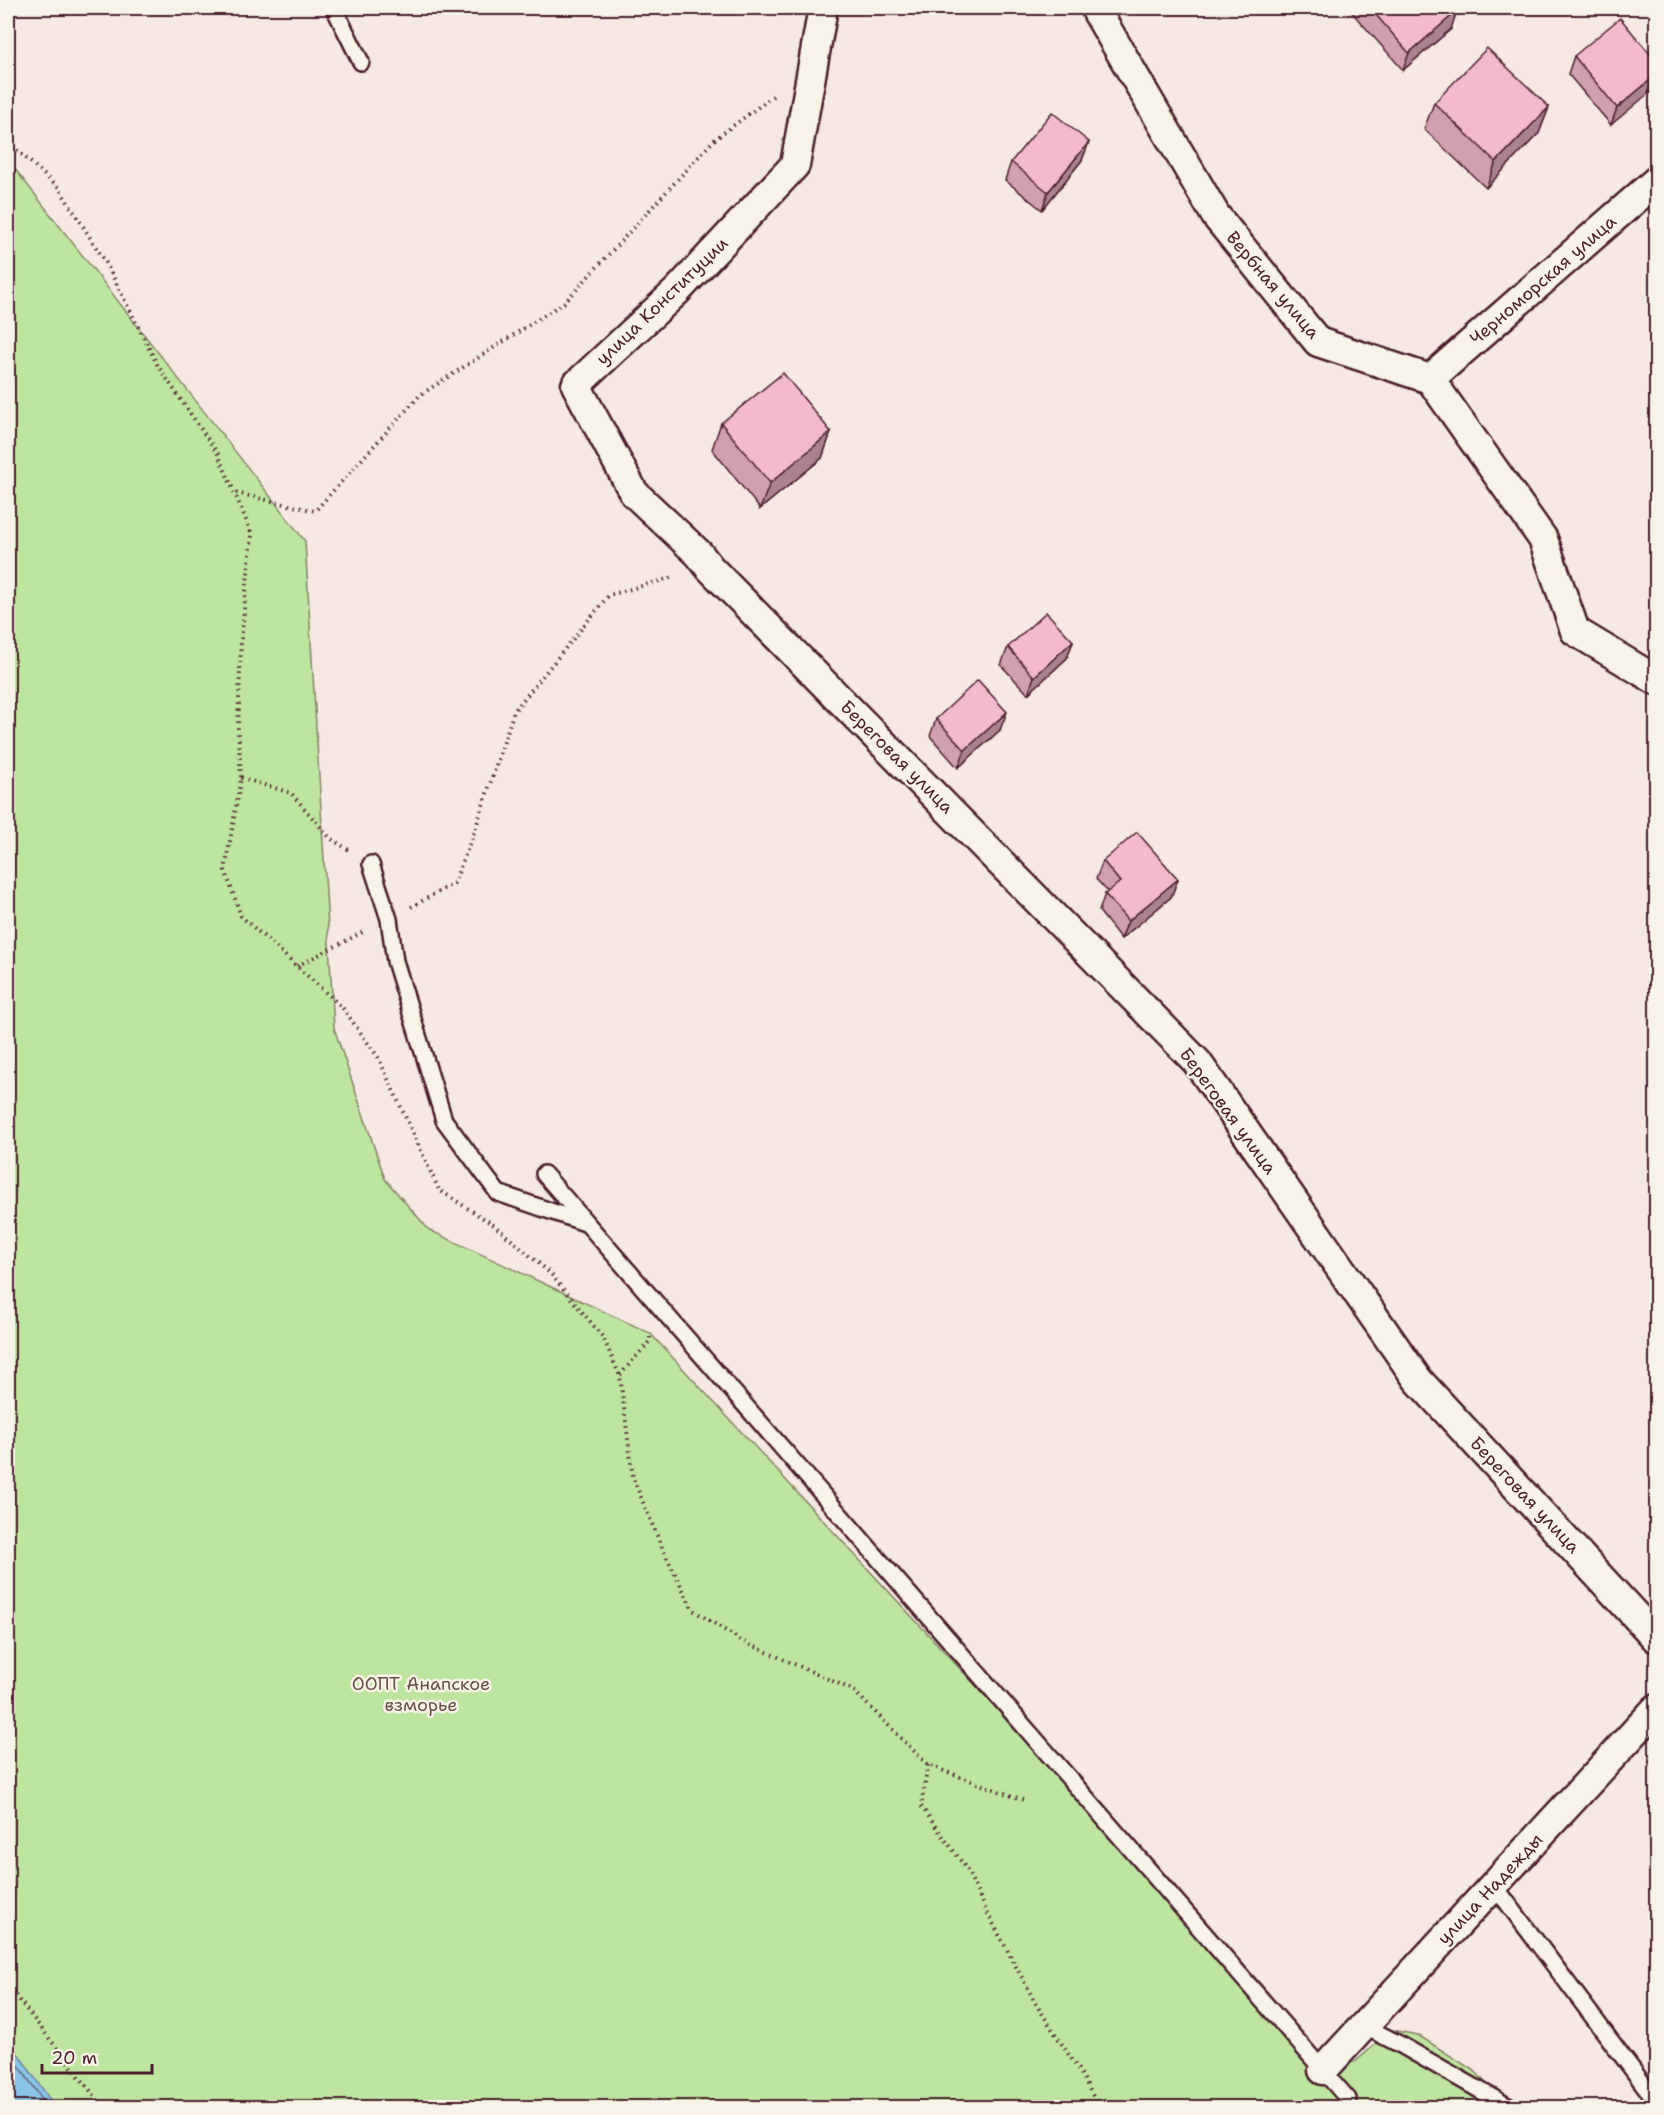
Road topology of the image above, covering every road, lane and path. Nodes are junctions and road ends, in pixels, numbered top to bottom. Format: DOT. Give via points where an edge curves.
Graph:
graph roads {
  1 [pos="334,8"];
  2 [pos="823,8"];
  3 [pos="1099,10"];
  4 [pos="361,62"];
  5 [pos="812,66"];
  6 [pos="1656,181"];
  7 [pos="1430,379"];
  8 [pos="235,493"];
  9 [pos="710,568"];
  10 [pos="1656,680"];
  11 [pos="242,778"];
  12 [pos="371,864"];
  13 [pos="389,919"];
  14 [pos="297,966"];
  15 [pos="544,1174"];
  16 [pos="587,1224"];
  17 [pos="651,1297"];
  18 [pos="620,1376"];
  19 [pos="1656,1638"];
  20 [pos="1656,1709"];
  21 [pos="928,1765"];
  22 [pos="1494,1885"];
  23 [pos="8,1986"];
  24 [pos="1364,2026"];
  25 [pos="1323,2070"];
  26 [pos="1348,2099"];
  27 [pos="1656,2101"];
  28 [pos="104,2108"];
  29 [pos="1099,2108"];
  30 [pos="1511,2108"];
  1 -- 4 [label="lane"];
  2 -- 5 [label="street, улица Конституции"];
  3 -- 7 [label="street, Вербная улица" via="1216,216 1318,342"];
  5 -- 8 [label="path" via="714,140 565,302 420,395 315,511"];
  5 -- 9 [label="street, улица Конституции" via="795,165 677,291 576,385 634,493"];
  6 -- 7 [label="street, Черноморская улица"];
  7 -- 10 [label="street" via="1543,538 1575,631"];
  9 -- 13 [label="path" via="609,595 514,711 454,883"];
  9 -- 19 [label="street, Береговая улица" via="1197,1062 1418,1380"];
  11 -- 12 [label="path" via="291,793 330,838"];
  12 -- 13 [label="lane"];
  13 -- 14 [label="path"];
  13 -- 16 [label="lane" via="395,961 444,1120 498,1193"];
  15 -- 16 [label="lane"];
  16 -- 17 [label="lane"];
  17 -- 18 [label="path" via="650,1341"];
  17 -- 25 [label="lane"];
  20 -- 22 [label="street, улица Надежды"];
  21 -- 29 [label="path" via="921,1806 966,1868 1036,2004"];
  22 -- 24 [label="street, улица Надежды"];
  22 -- 27 [label="lane"];
  23 -- 28 [label="path"];
  24 -- 25 [label="street, улица Надежды"];
  24 -- 30 [label="lane"];
  25 -- 26 [label="lane"];
}
